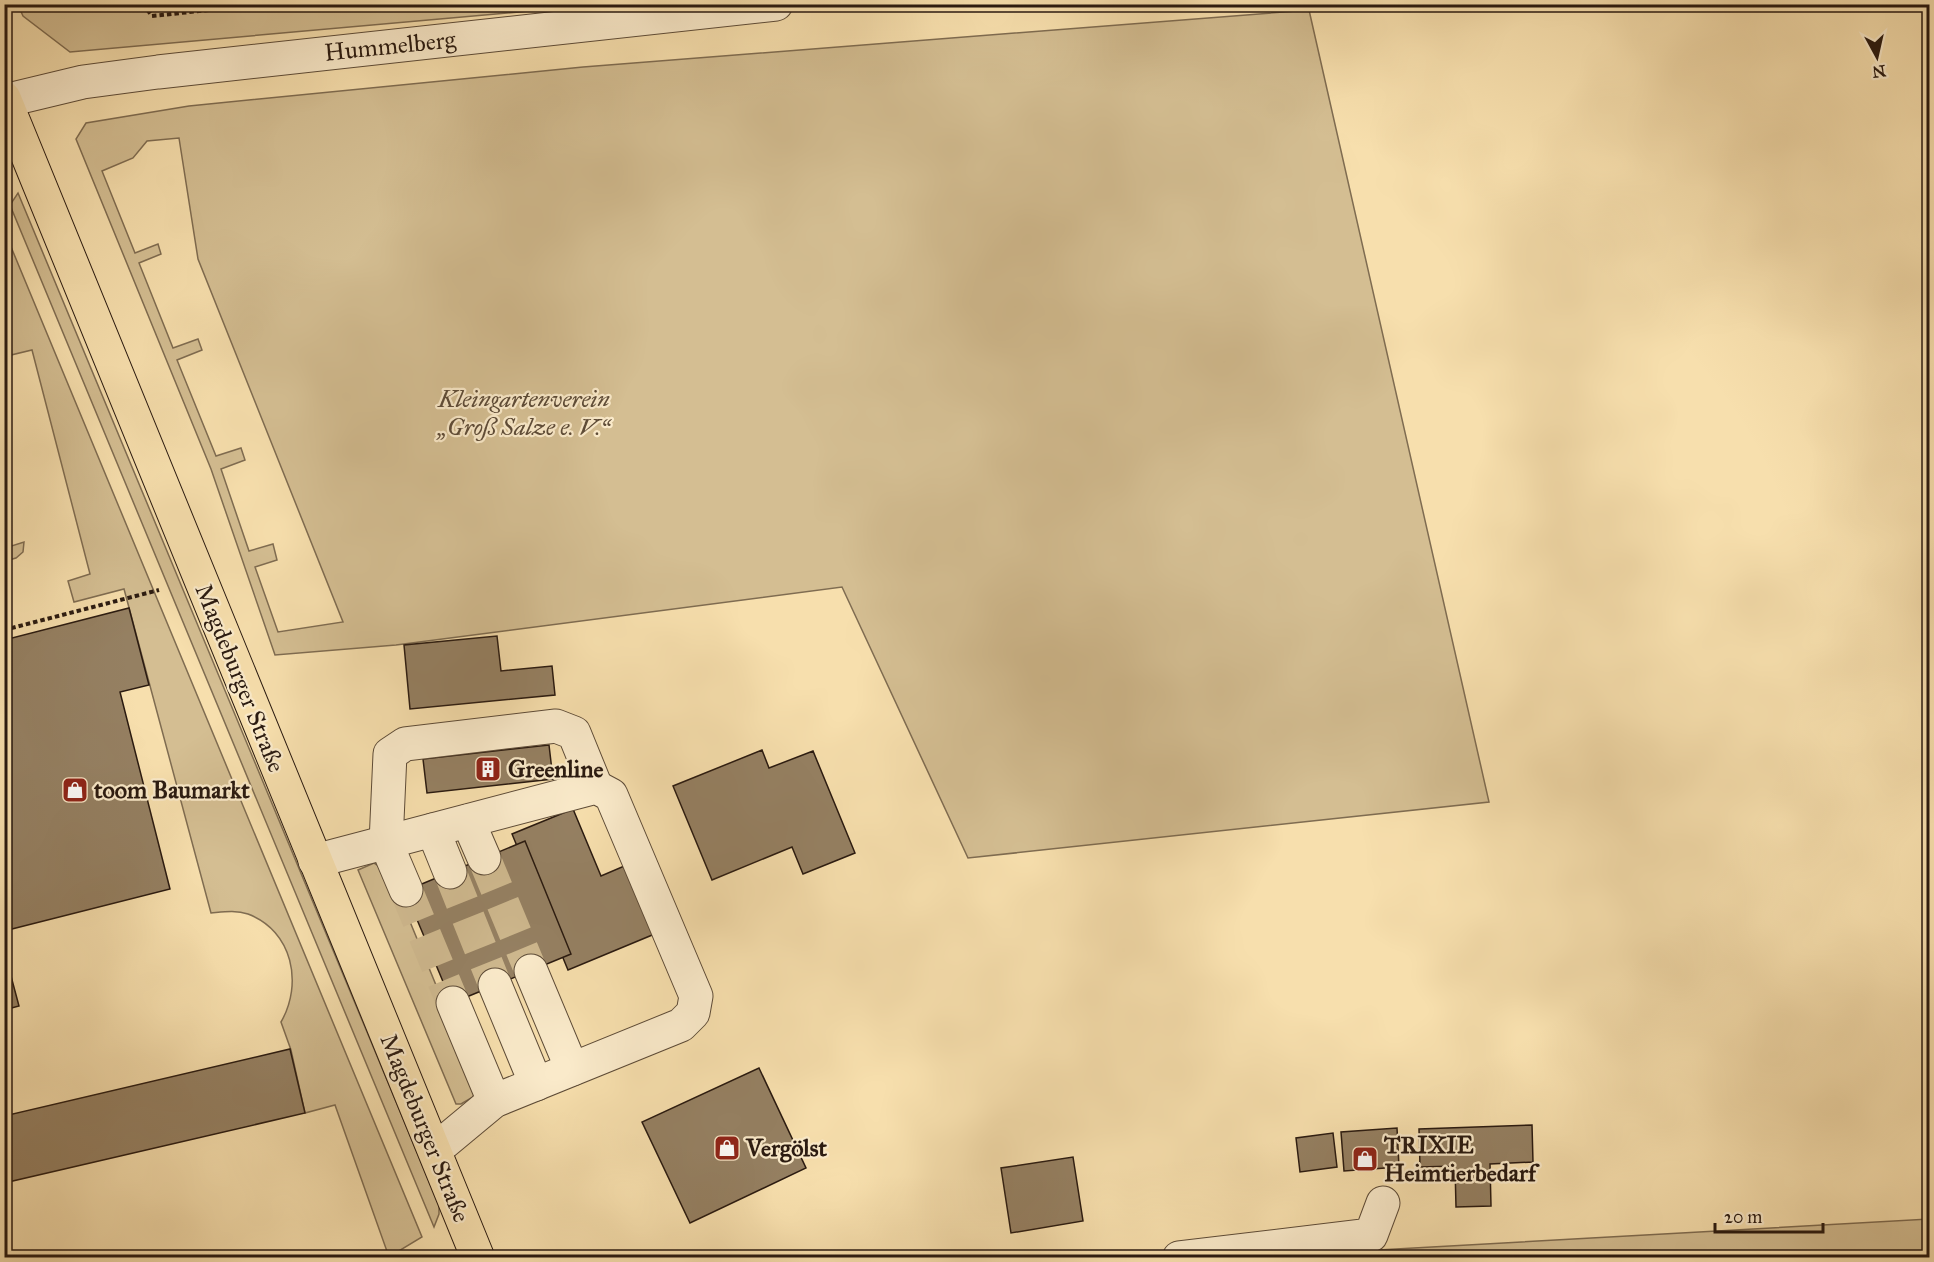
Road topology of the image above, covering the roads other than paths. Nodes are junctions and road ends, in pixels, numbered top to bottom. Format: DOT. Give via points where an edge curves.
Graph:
graph roads {
  1 [pos="776,4"];
  2 [pos="5,100"];
  3 [pos="596,787"];
  4 [pos="468,821"];
  5 [pos="433,830"];
  6 [pos="386,843"];
  7 [pos="484,858"];
  8 [pos="315,861"];
  9 [pos="450,872"];
  10 [pos="406,890"];
  11 [pos="531,970"];
  12 [pos="495,985"];
  13 [pos="453,1003"];
  14 [pos="572,1069"];
  15 [pos="536,1084"];
  16 [pos="494,1101"];
  17 [pos="435,1150"];
  18 [pos="1383,1203"];
  19 [pos="478,1257"];
  20 [pos="1179,1257"];
  1 -- 2 [label="street, Hummelberg" via="158,72 83,82"];
  2 -- 8 [label="main road, Magdeburger Straße"];
  3 -- 4 [label="street"];
  3 -- 6 [label="street" via="574,733 556,726 405,744 390,754"];
  3 -- 14 [label="street" via="611,795 696,996 693,1013 681,1025"];
  4 -- 5 [label="street"];
  4 -- 7 [label="street"];
  5 -- 6 [label="street"];
  5 -- 9 [label="street"];
  6 -- 8 [label="street"];
  6 -- 10 [label="street"];
  8 -- 17 [label="main road, Magdeburger Straße"];
  11 -- 14 [label="street"];
  12 -- 15 [label="street"];
  13 -- 16 [label="street"];
  14 -- 15 [label="street"];
  15 -- 16 [label="street"];
  16 -- 17 [label="street"];
  17 -- 19 [label="main road, Magdeburger Straße"];
  18 -- 20 [label="street" via="1371,1235"];
}
